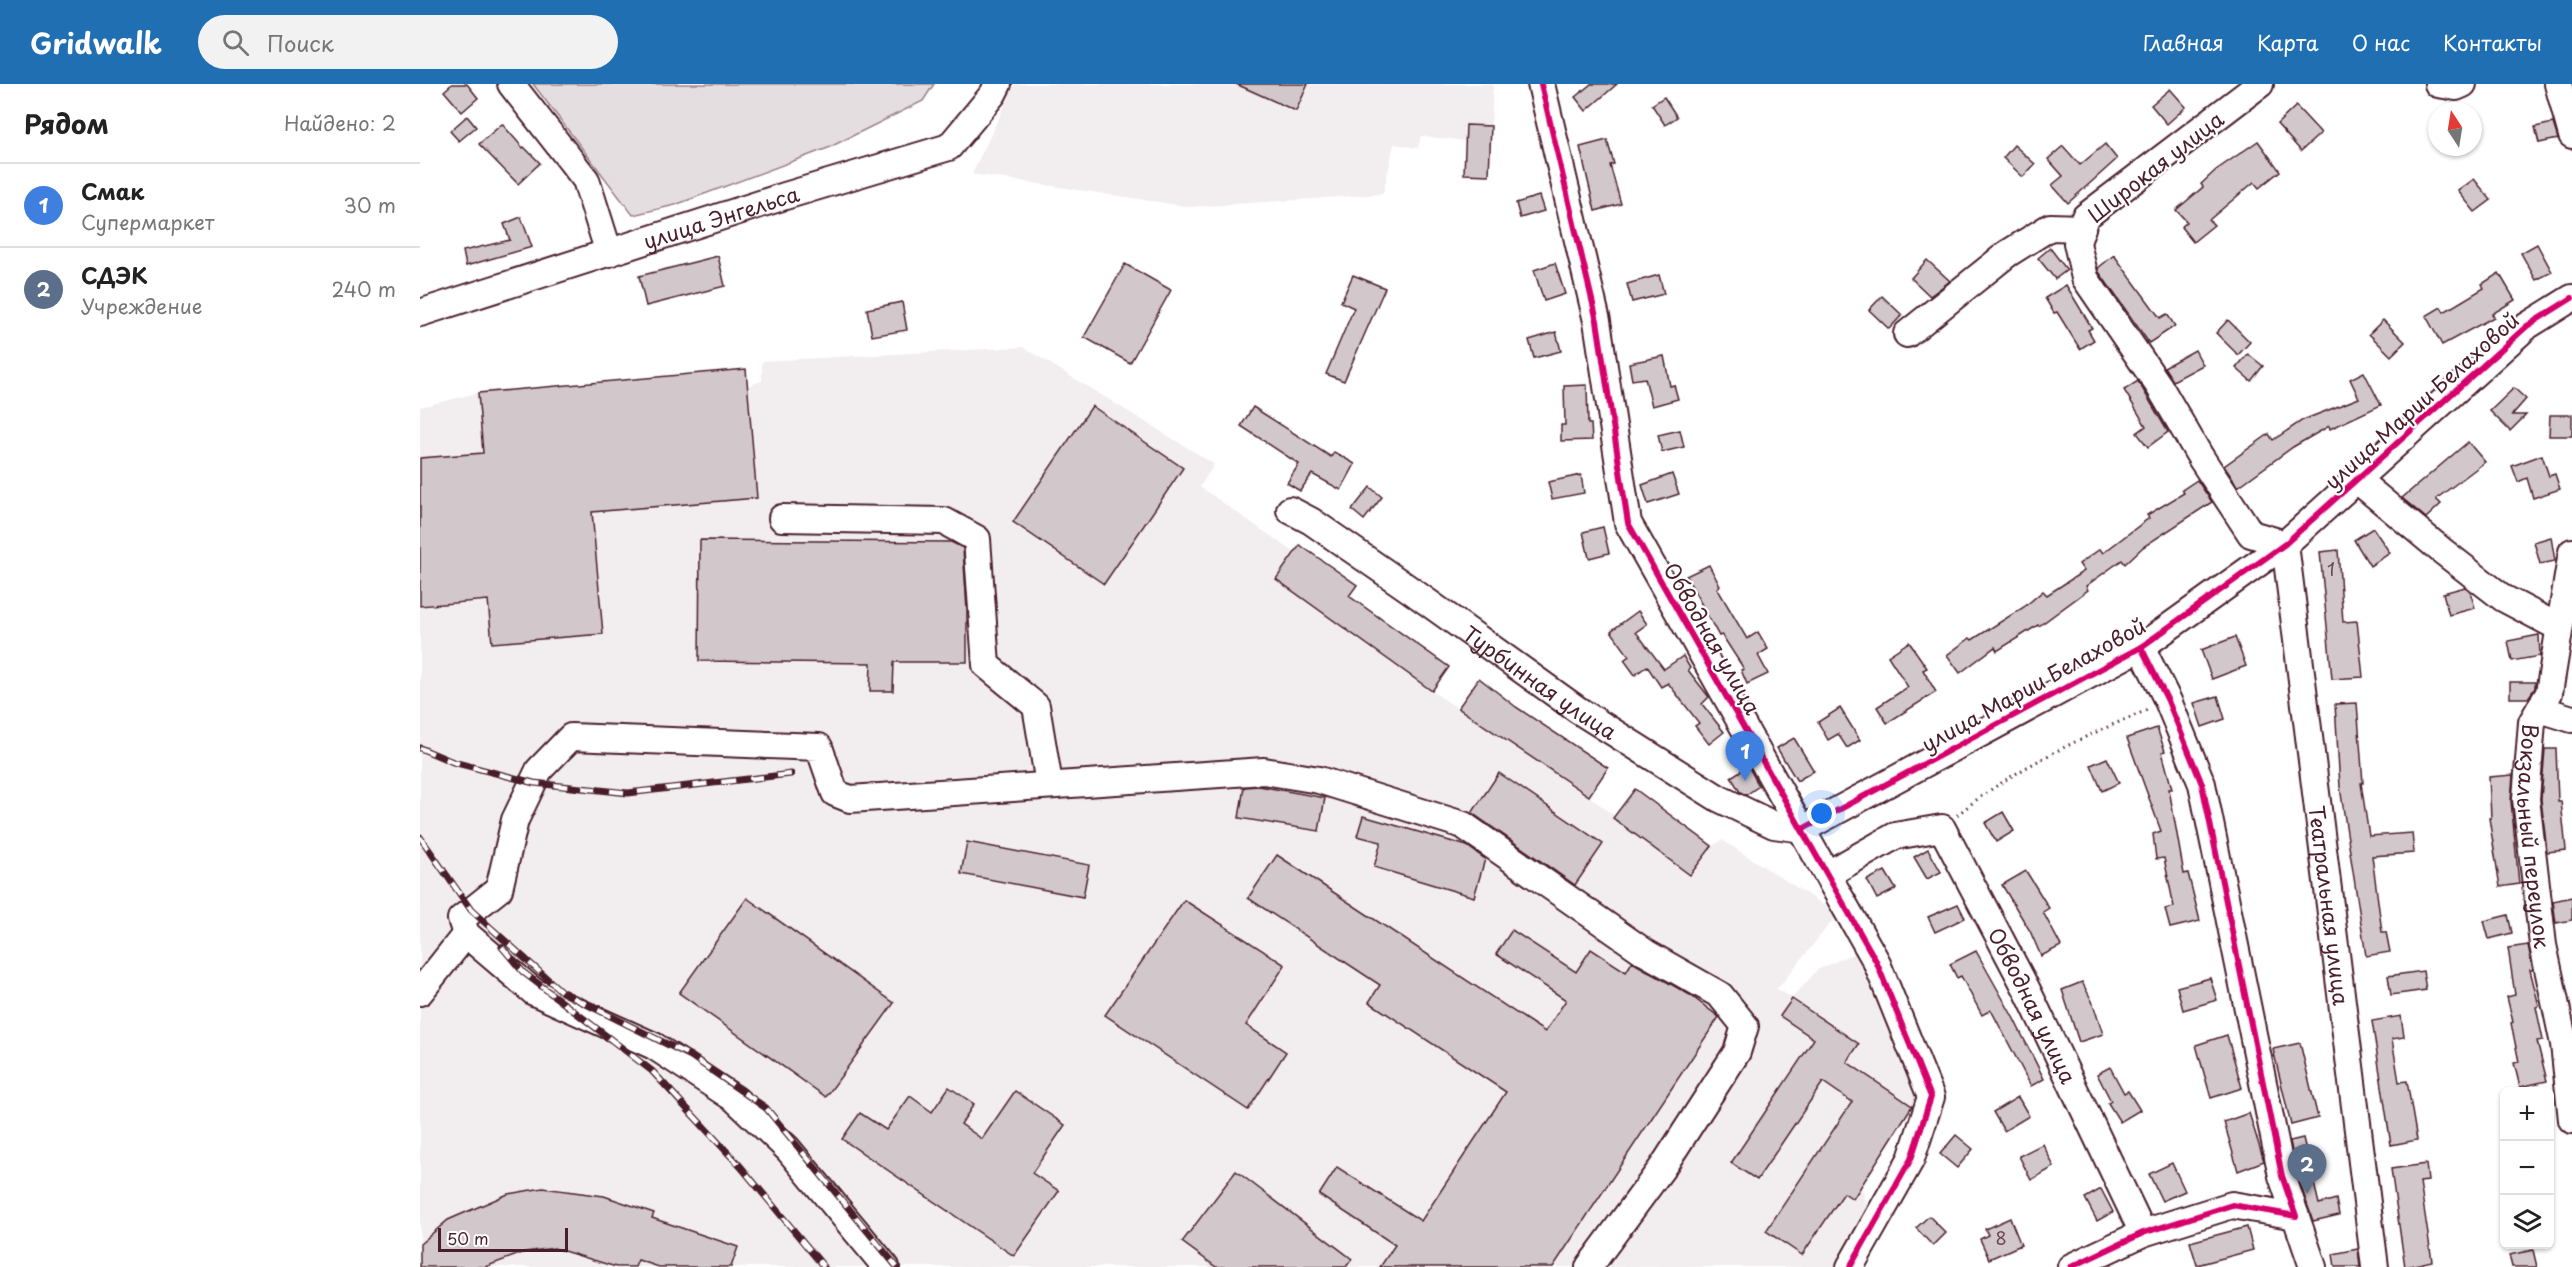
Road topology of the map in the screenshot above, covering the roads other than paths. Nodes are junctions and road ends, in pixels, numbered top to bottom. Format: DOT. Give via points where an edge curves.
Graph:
graph roads {
  1 [pos="511,84"];
  2 [pos="998,84"];
  3 [pos="1541,84"];
  4 [pos="2260,84"];
  5 [pos="2438,84"];
  6 [pos="2463,84"];
  7 [pos="2558,84"];
  8 [pos="2572,135"];
  9 [pos="2082,228"];
  10 [pos="609,253"];
  11 [pos="2572,298"];
  12 [pos="420,314"];
  13 [pos="1907,334"];
  14 [pos="2356,480"];
  15 [pos="1290,510"];
  16 [pos="782,518"];
  17 [pos="2285,544"];
  18 [pos="2572,552"];
  19 [pos="2558,627"];
  20 [pos="2141,647"];
  21 [pos="2540,709"];
  22 [pos="2572,719"];
  23 [pos="1049,784"];
  24 [pos="1803,829"];
  25 [pos="1828,874"];
  26 [pos="466,934"];
  27 [pos="420,992"];
  28 [pos="2568,1044"];
  29 [pos="2572,1120"];
  30 [pos="2296,1216"];
  31 [pos="2143,1233"];
  32 [pos="886,1267"];
  33 [pos="1589,1267"];
  34 [pos="1850,1267"];
  35 [pos="2071,1267"];
  36 [pos="2313,1267"];
  37 [pos="2375,1267"];
  1 -- 10 [label="street" via="586,180"];
  2 -- 10 [label="street, улица Энгельса" via="949,147"];
  3 -- 24 [label="street, Обводная улица" via="1597,321 1628,523"];
  4 -- 9 [label="street, Широкая улица" via="2085,216"];
  5 -- 6 [label="street"];
  7 -- 8 [label="street"];
  9 -- 13 [label="street" via="2050,227 2007,254"];
  9 -- 17 [label="street" via="2077,243 2085,278 2252,534"];
  10 -- 12 [label="street, улица Энгельса"];
  11 -- 14 [label="street, улица Марии Белаховой" via="2527,326"];
  14 -- 17 [label="street, улица Марии Белаховой"];
  14 -- 19 [label="street" via="2503,598"];
  15 -- 24 [label="street, Турбинная улица" via="1330,534 1578,710 1698,786 1774,825"];
  16 -- 23 [label="street" via="944,521 977,539 986,665 1036,706"];
  17 -- 20 [label="street, улица Марии Белаховой"];
  17 -- 37 [label="street, Театральная улица"];
  18 -- 19 [label="street, Вокзальный переулок"];
  19 -- 21 [label="street, Вокзальный переулок" via="2549,693"];
  20 -- 24 [label="street, улица Марии Белаховой"];
  20 -- 30 [label="street" via="2202,784 2282,1176"];
  21 -- 22 [label="street"];
  21 -- 28 [label="street, Вокзальный переулок" via="2532,722 2526,799 2543,945"];
  23 -- 26 [label="street" via="850,799 835,793 819,747 571,737 539,770 514,820 499,889 461,919"];
  23 -- 33 [label="street" via="1264,771 1318,780 1463,825 1646,953 1720,995 1744,1026 1737,1052 1662,1168"];
  24 -- 25 [label="street, Обводная улица"];
  25 -- 31 [label="street, Обводная улица" via="1895,836 1942,828 2027,990"];
  25 -- 34 [label="street, Обводная улица" via="1876,960 1931,1097 1911,1159"];
  26 -- 27 [label="street"];
  26 -- 32 [label="street" via="534,992 654,1046 735,1099 788,1149"];
  28 -- 29 [label="street, Вокзальный переулок"];
  30 -- 31 [label="street" via="2232,1205"];
  30 -- 36 [label="street"];
  31 -- 35 [label="street"];
}
